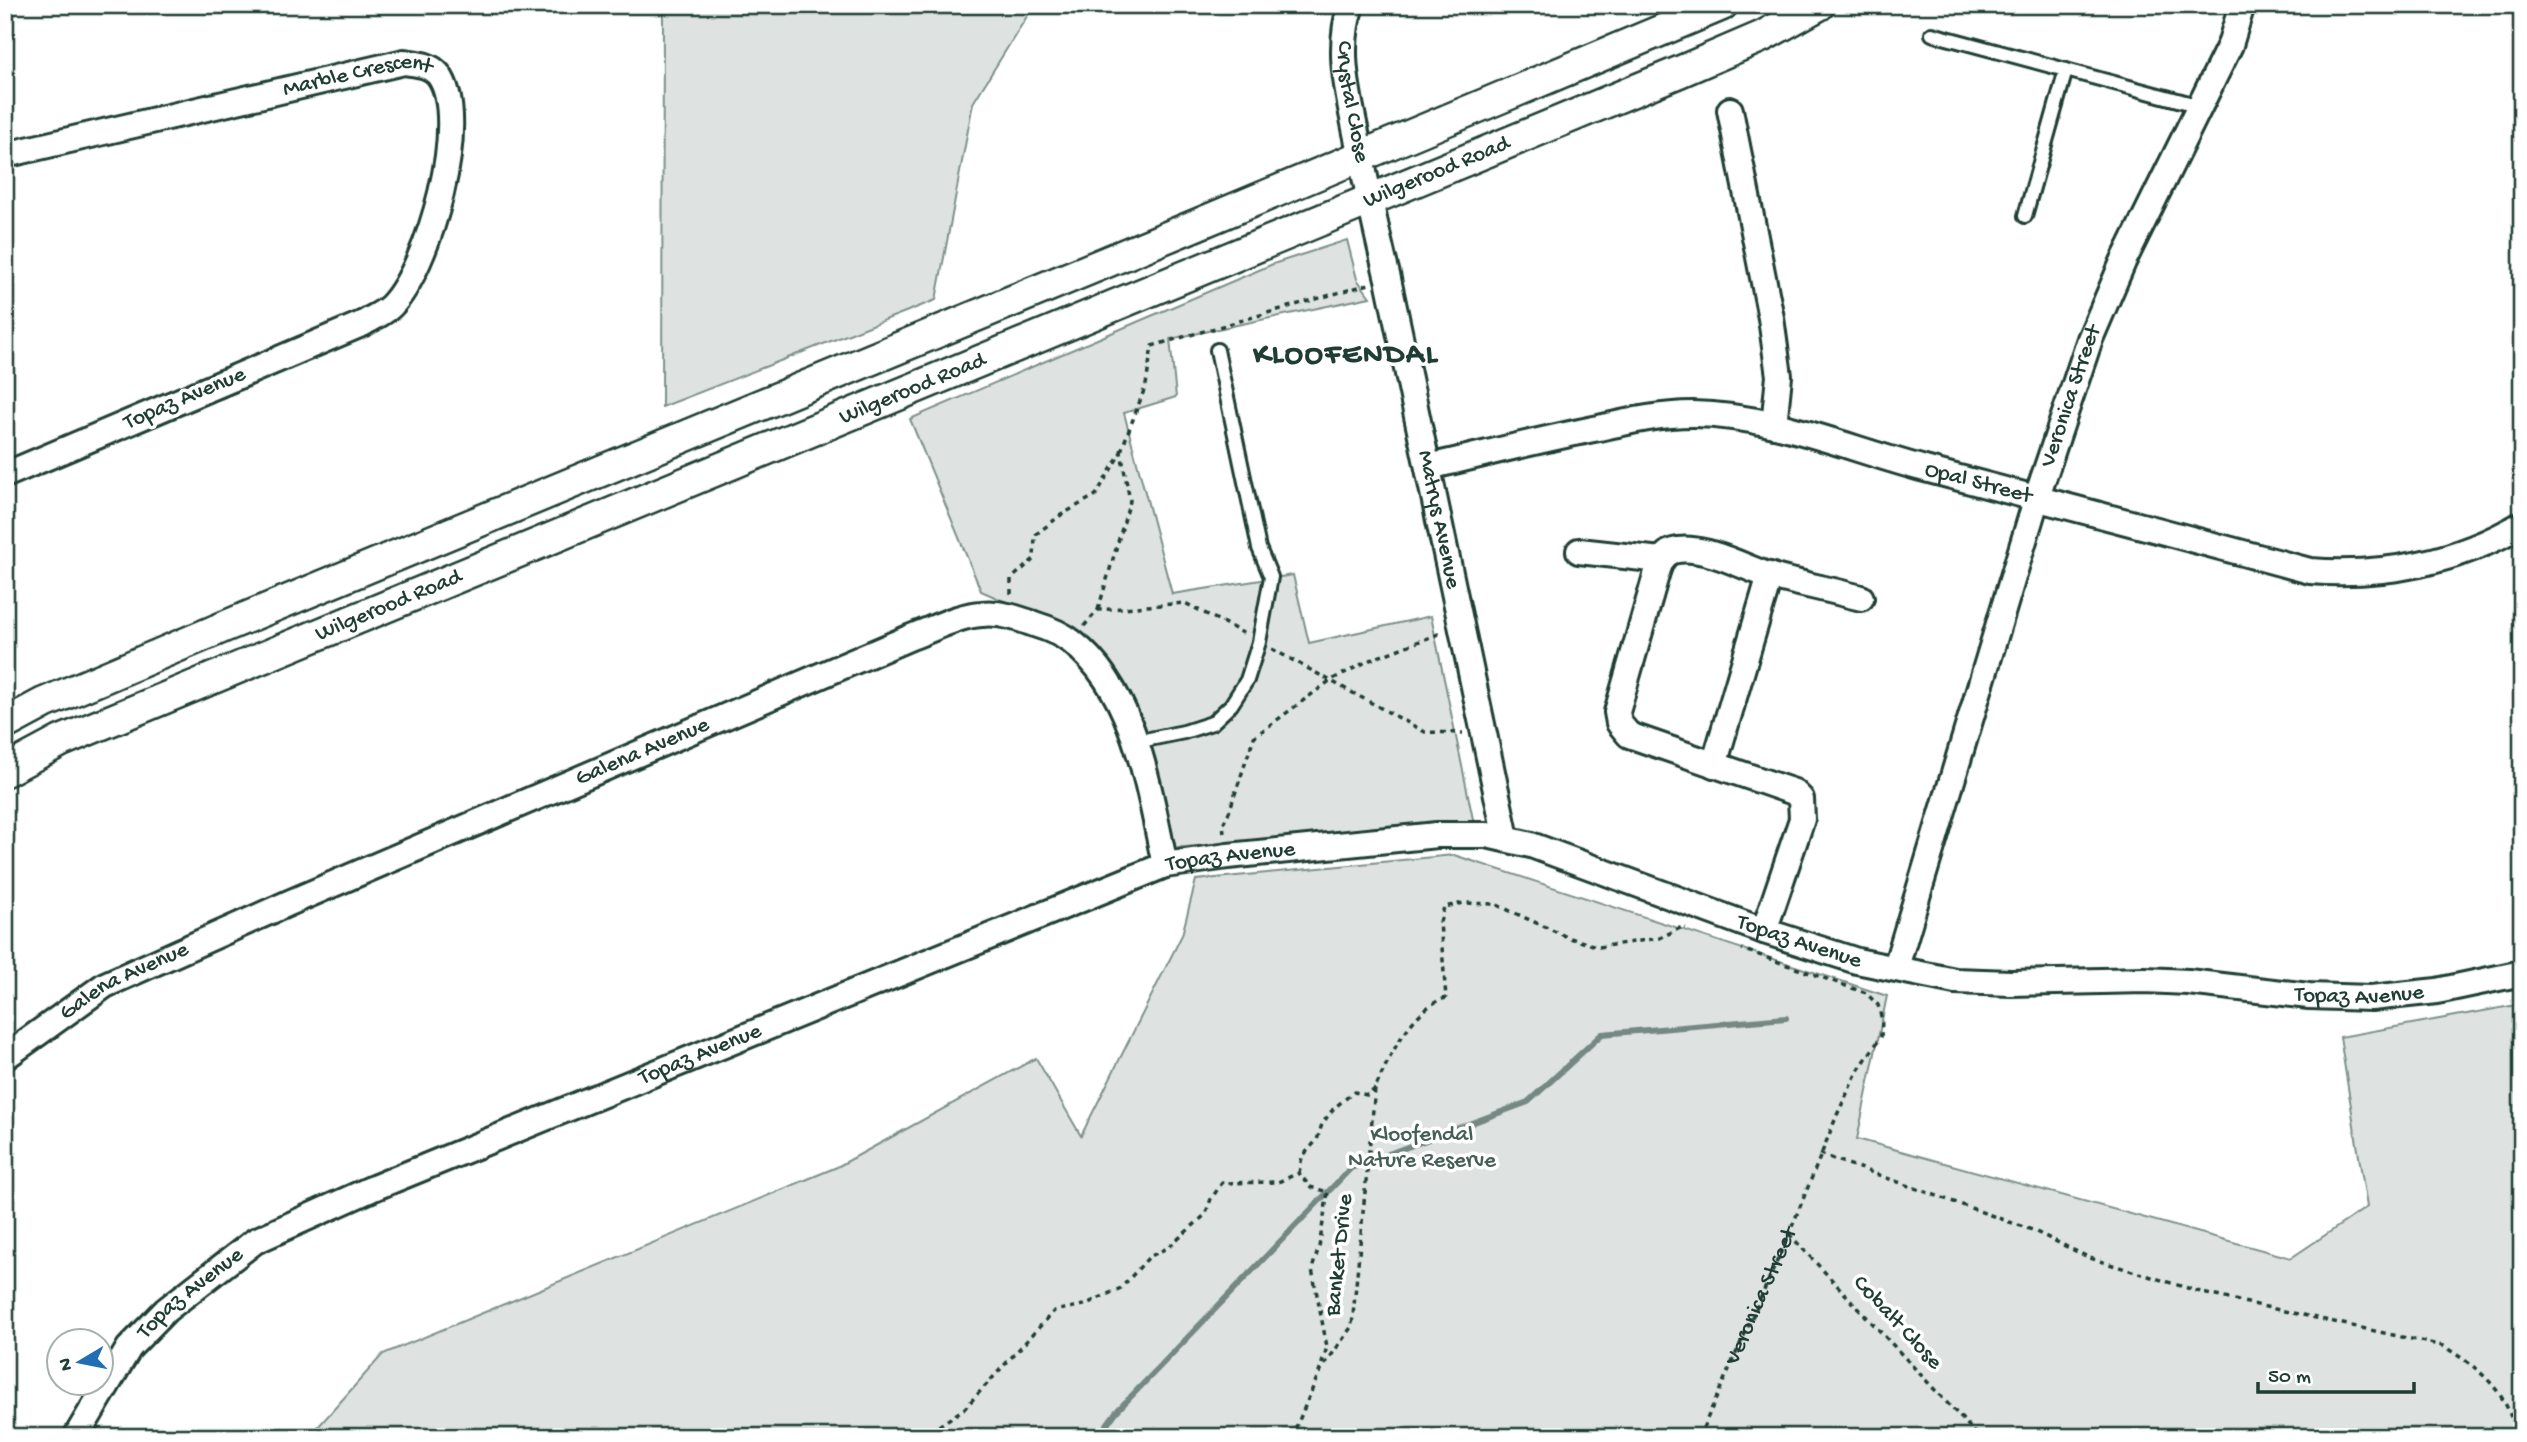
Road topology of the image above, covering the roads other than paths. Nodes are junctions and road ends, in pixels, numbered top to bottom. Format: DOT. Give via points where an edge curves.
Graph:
graph roads {
  1 [pos="1351,5"];
  2 [pos="1721,5"];
  3 [pos="1819,5"];
  4 [pos="2242,5"];
  5 [pos="1932,34"];
  6 [pos="2066,70"];
  7 [pos="2200,106"];
  8 [pos="1730,110"];
  9 [pos="5,155"];
  10 [pos="1361,156"];
  11 [pos="1368,200"];
  12 [pos="2025,216"];
  13 [pos="364,323"];
  14 [pos="1217,350"];
  15 [pos="1774,425"];
  16 [pos="1428,467"];
  17 [pos="5,475"];
  18 [pos="2037,497"];
  19 [pos="2522,524"];
  20 [pos="1579,551"];
  21 [pos="1661,560"];
  22 [pos="1770,575"];
  23 [pos="1861,598"];
  24 [pos="5,724"];
  25 [pos="1135,742"];
  26 [pos="1714,765"];
  27 [pos="5,771"];
  28 [pos="1506,838"];
  29 [pos="1165,865"];
  30 [pos="1764,931"];
  31 [pos="1896,968"];
  32 [pos="2522,973"];
  33 [pos="5,1057"];
  34 [pos="76,1437"];
  1 -- 10 [label="street, Crystal Close" via="1342,54"];
  2 -- 10 [label="street, Wilgerood Road"];
  3 -- 11 [label="street, Wilgerood Road" via="1763,36"];
  4 -- 7 [label="street, Veronica Street" via="2230,45"];
  5 -- 6 [label="lane"];
  6 -- 7 [label="lane"];
  6 -- 12 [label="lane"];
  7 -- 18 [label="street, Veronica Street" via="2104,305"];
  8 -- 15 [label="street" via="1771,318 1779,376"];
  9 -- 13 [label="street, Marble Crescent" via="404,62 428,66 447,91 450,129 436,218 416,268 391,306"];
  10 -- 11 [label="street, Crystal Close"];
  10 -- 24 [label="street, Wilgerood Road" via="214,631"];
  11 -- 16 [label="street, Matrys Avenue"];
  11 -- 27 [label="street, Wilgerood Road" via="74,736"];
  13 -- 17 [label="street, Topaz Avenue"];
  14 -- 25 [label="lane" via="1259,548 1271,577 1259,642 1247,680 1212,723"];
  15 -- 16 [label="street, Opal Street" via="1723,416 1669,415"];
  15 -- 18 [label="street, Opal Street"];
  16 -- 28 [label="street, Matrys Avenue"];
  18 -- 19 [label="street, Opal Street" via="2310,571 2343,574 2463,552"];
  18 -- 31 [label="street, Veronica Street"];
  20 -- 21 [label="street"];
  21 -- 22 [label="street" via="1669,552 1700,551"];
  21 -- 26 [label="street" via="1617,712 1619,723 1629,736"];
  22 -- 23 [label="street"];
  22 -- 26 [label="street"];
  25 -- 29 [label="street, Galena Avenue"];
  25 -- 33 [label="street, Galena Avenue" via="1098,666 1071,641 1011,615 981,614 911,637 105,985"];
  26 -- 30 [label="street" via="1794,792 1801,799 1802,819"];
  28 -- 29 [label="street, Topaz Avenue" via="1437,835"];
  28 -- 30 [label="street, Topaz Avenue"];
  29 -- 34 [label="street, Topaz Avenue" via="371,1189 255,1241 166,1310 130,1348"];
  30 -- 31 [label="street, Topaz Avenue" via="1857,961"];
  31 -- 32 [label="street, Topaz Avenue" via="1955,981 2145,980 2371,998 2437,991"];
}
